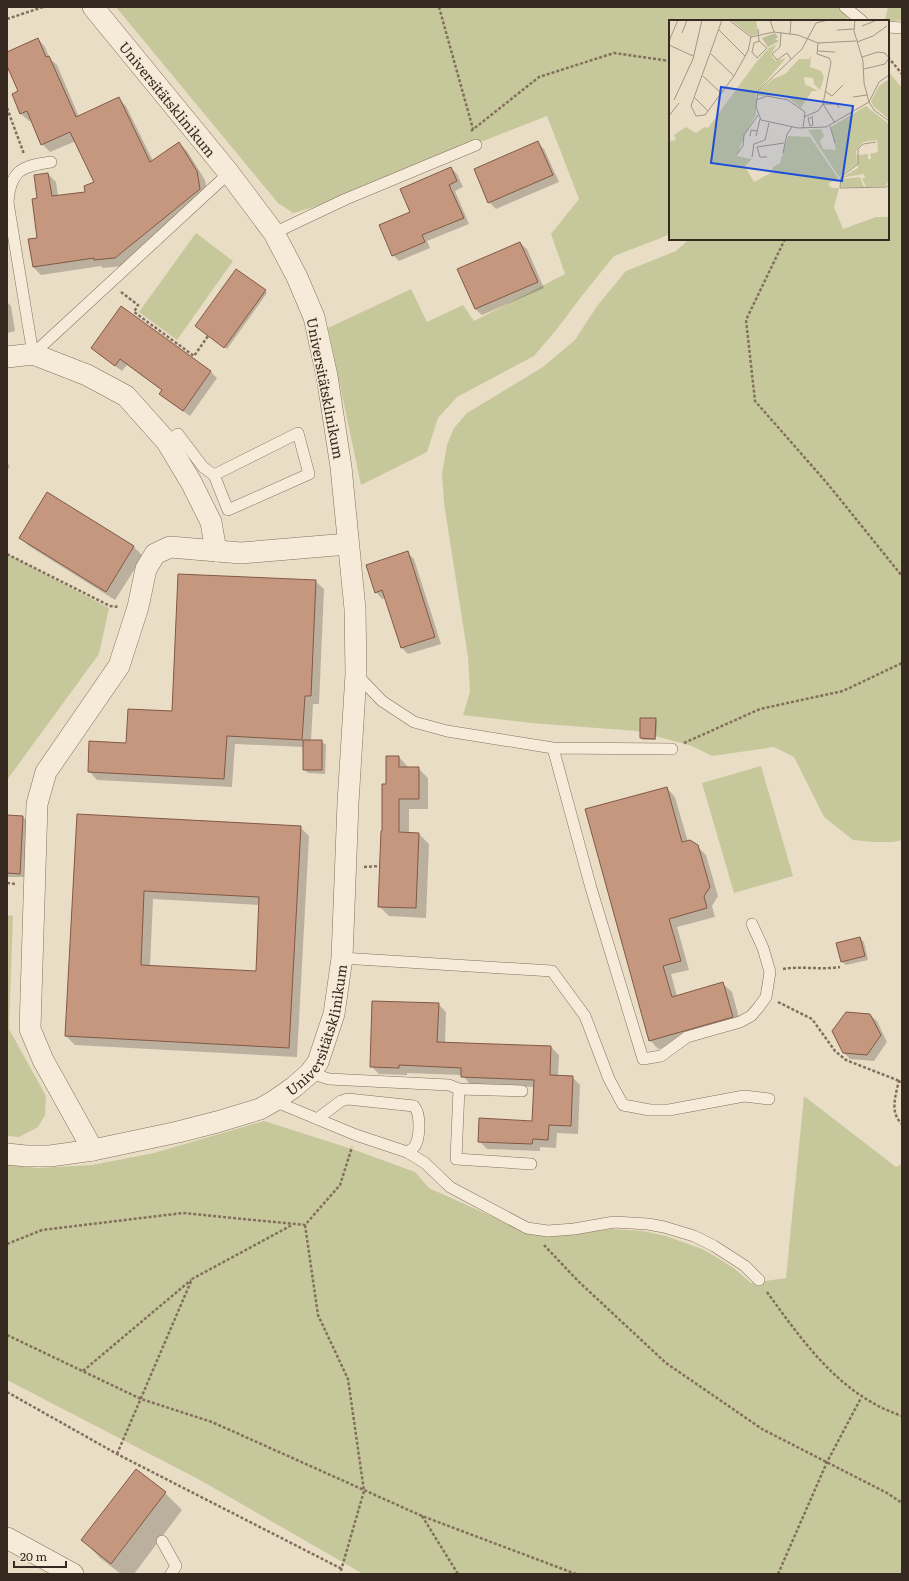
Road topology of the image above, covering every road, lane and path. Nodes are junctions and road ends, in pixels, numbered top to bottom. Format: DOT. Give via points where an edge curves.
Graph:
graph roads {
  1 [pos="43,7"];
  2 [pos="93,7"];
  3 [pos="439,7"];
  4 [pos="845,7"];
  5 [pos="7,19"];
  6 [pos="861,20"];
  7 [pos="889,27"];
  8 [pos="902,28"];
  9 [pos="889,59"];
  10 [pos="669,61"];
  11 [pos="902,74"];
  12 [pos="7,108"];
  13 [pos="473,130"];
  14 [pos="467,133"];
  15 [pos="476,145"];
  16 [pos="51,162"];
  17 [pos="29,166"];
  18 [pos="229,174"];
  19 [pos="274,233"];
  20 [pos="785,240"];
  21 [pos="110,283"];
  22 [pos="208,336"];
  23 [pos="33,354"];
  24 [pos="7,357"];
  25 [pos="167,442"];
  26 [pos="214,475"];
  27 [pos="348,544"];
  28 [pos="216,551"];
  29 [pos="7,554"];
  30 [pos="902,576"];
  31 [pos="110,606"];
  32 [pos="902,663"];
  33 [pos="356,674"];
  34 [pos="553,748"];
  35 [pos="672,748"];
  36 [pos="752,924"];
  37 [pos="342,958"];
  38 [pos="840,967"];
  39 [pos="770,972"];
  40 [pos="766,997"];
  41 [pos="310,1073"];
  42 [pos="901,1081"];
  43 [pos="459,1089"];
  44 [pos="522,1091"];
  45 [pos="769,1100"];
  46 [pos="280,1104"];
  47 [pos="317,1119"];
  48 [pos="902,1124"];
  49 [pos="356,1135"];
  50 [pos="93,1150"];
  51 [pos="407,1152"];
  52 [pos="7,1154"];
  53 [pos="531,1164"];
  54 [pos="293,1224"];
  55 [pos="305,1225"];
  56 [pos="527,1228"];
  57 [pos="7,1244"];
  58 [pos="192,1279"];
  59 [pos="759,1280"];
  60 [pos="7,1335"];
  61 [pos="83,1372"];
  62 [pos="7,1392"];
  63 [pos="862,1398"];
  64 [pos="141,1400"];
  65 [pos="902,1416"];
  66 [pos="117,1454"];
  67 [pos="827,1462"];
  68 [pos="364,1491"];
  69 [pos="902,1503"];
  70 [pos="422,1516"];
  71 [pos="7,1538"];
  72 [pos="162,1541"];
  73 [pos="342,1569"];
  74 [pos="73,1574"];
  75 [pos="171,1574"];
  76 [pos="340,1574"];
  77 [pos="458,1574"];
  78 [pos="576,1574"];
  79 [pos="778,1574"];
  1 -- 5 [label="path"];
  2 -- 18 [label="street, Universitätsklinikum"];
  3 -- 13 [label="path"];
  4 -- 6 [label="lane"];
  7 -- 8 [label="lane"];
  9 -- 11 [label="path"];
  10 -- 13 [label="path" via="614,54 539,77"];
  12 -- 17 [label="path"];
  13 -- 14 [label="path"];
  15 -- 19 [label="lane" via="346,199"];
  16 -- 17 [label="lane"];
  17 -- 23 [label="lane" via="23,168 13,179 8,203"];
  18 -- 19 [label="street, Universitätsklinikum"];
  18 -- 21 [label="lane"];
  19 -- 27 [label="street, Universitätsklinikum" via="314,316 327,376 341,467"];
  20 -- 30 [label="path" via="746,320 755,401 827,483"];
  21 -- 22 [label="path" via="138,305 134,312 194,356"];
  21 -- 23 [label="lane"];
  23 -- 24 [label="street"];
  23 -- 25 [label="street" via="86,375 126,396"];
  25 -- 26 [label="lane" via="178,434 203,467"];
  25 -- 28 [label="street" via="192,482 211,522"];
  26 -- 26 [label="lane" via="228,510 309,474 298,433"];
  27 -- 28 [label="street" via="241,553"];
  27 -- 33 [label="street, Universitätsklinikum" via="355,609"];
  28 -- 50 [label="street" via="170,548 155,554 146,568 138,608 119,666 46,772 37,804 30,1029"];
  29 -- 31 [label="path"];
  32 -- 35 [label="path" via="843,691 760,709"];
  33 -- 34 [label="lane" via="382,700 414,722 447,731"];
  33 -- 37 [label="street, Universitätsklinikum"];
  34 -- 35 [label="lane"];
  34 -- 40 [label="lane" via="591,888 643,1059 661,1056 687,1037 740,1022 751,1016"];
  36 -- 39 [label="lane"];
  37 -- 41 [label="street, Universitätsklinikum" via="334,1014 318,1062"];
  37 -- 45 [label="lane" via="552,972 585,1016 609,1079 623,1105 650,1110 669,1110 744,1096"];
  38 -- 39 [label="path" via="790,968"];
  39 -- 40 [label="lane"];
  40 -- 42 [label="path" via="812,1019 835,1051 846,1060"];
  41 -- 43 [label="lane" via="329,1079 450,1085"];
  41 -- 46 [label="street, Universitätsklinikum"];
  42 -- 48 [label="path" via="894,1108"];
  43 -- 44 [label="lane"];
  43 -- 53 [label="lane" via="456,1159"];
  46 -- 47 [label="lane"];
  46 -- 50 [label="street, Universitätsklinikum" via="178,1132"];
  47 -- 49 [label="lane"];
  47 -- 51 [label="lane" via="341,1101 348,1099 414,1106 420,1117 417,1142 414,1148"];
  49 -- 51 [label="lane"];
  49 -- 55 [label="path" via="340,1185"];
  50 -- 52 [label="street, Universitätsklinikum" via="50,1156"];
  51 -- 56 [label="lane" via="425,1163 450,1187"];
  54 -- 55 [label="path"];
  54 -- 57 [label="path" via="183,1213 42,1230"];
  54 -- 58 [label="path"];
  55 -- 68 [label="path" via="318,1315 348,1379"];
  56 -- 59 [label="lane" via="554,1231 614,1222 664,1227 694,1236 714,1246 745,1266"];
  56 -- 67 [label="path" via="578,1281 666,1363 762,1429"];
  58 -- 61 [label="path"];
  58 -- 64 [label="path"];
  59 -- 63 [label="path" via="807,1346 827,1368"];
  60 -- 61 [label="path"];
  61 -- 64 [label="path"];
  62 -- 66 [label="path"];
  63 -- 65 [label="path"];
  63 -- 67 [label="path"];
  64 -- 66 [label="path"];
  64 -- 68 [label="path" via="212,1422"];
  66 -- 73 [label="path"];
  67 -- 69 [label="path"];
  67 -- 79 [label="path"];
  68 -- 70 [label="path"];
  68 -- 73 [label="path"];
  70 -- 77 [label="path"];
  70 -- 78 [label="path"];
  71 -- 74 [label="street"];
  72 -- 75 [label="lane" via="176,1566"];
  73 -- 76 [label="path"];
}
